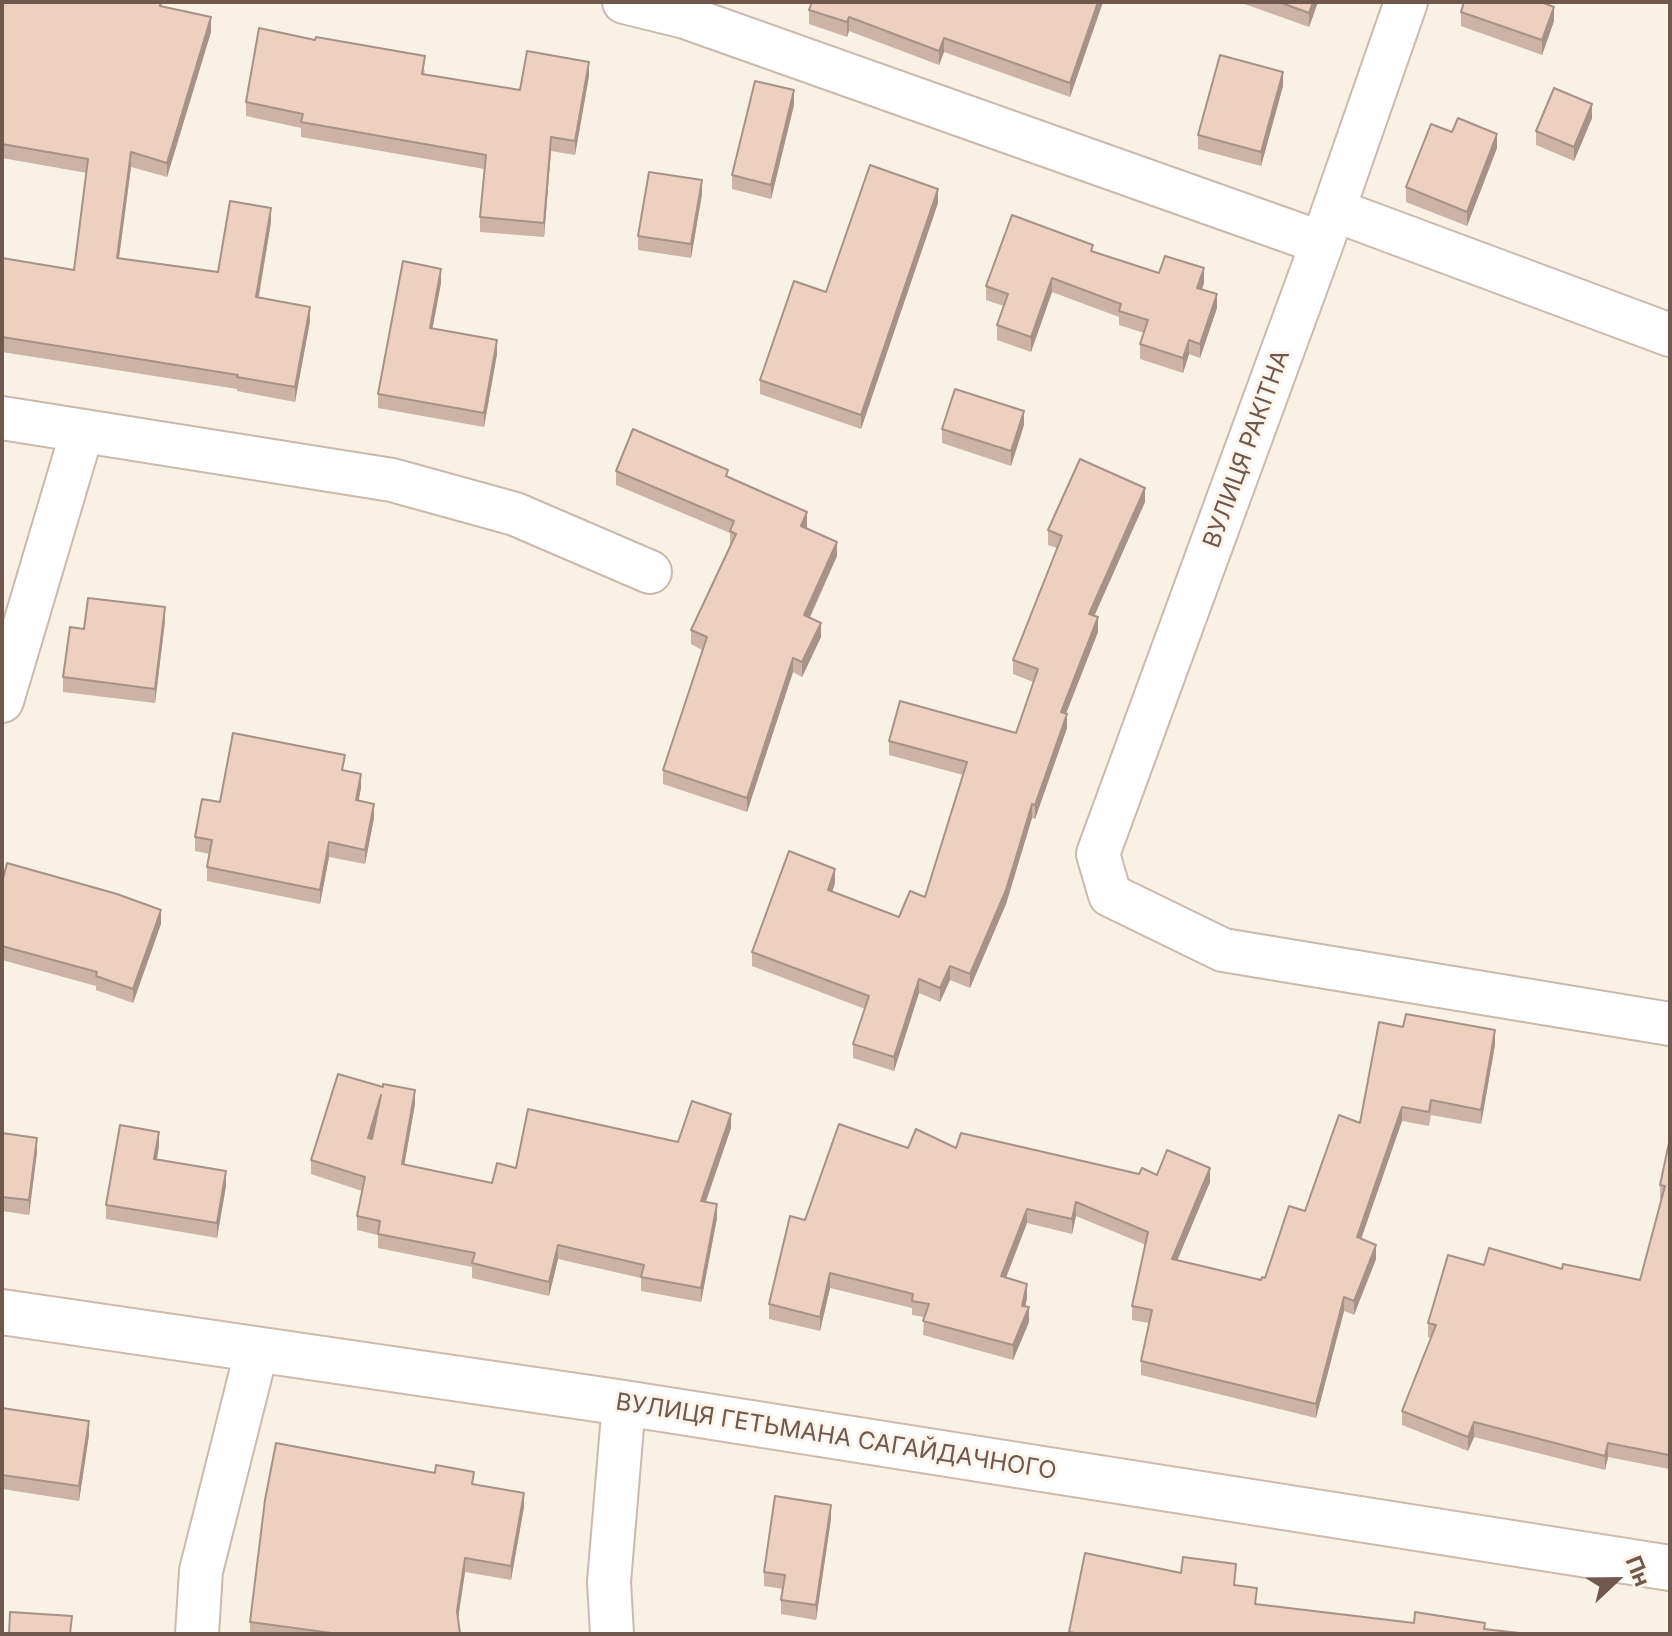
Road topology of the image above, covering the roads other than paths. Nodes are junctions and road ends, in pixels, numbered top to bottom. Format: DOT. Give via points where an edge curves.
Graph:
graph roads {
  1 [pos="624,2"];
  2 [pos="1406,2"];
  3 [pos="1328,227"];
  4 [pos="1670,335"];
  5 [pos="2,418"];
  6 [pos="82,432"];
  7 [pos="650,572"];
  8 [pos="2,701"];
  9 [pos="1670,1024"];
  10 [pos="2,1312"];
  11 [pos="257,1349"];
  12 [pos="624,1403"];
  13 [pos="1670,1568"];
  14 [pos="197,1634"];
  15 [pos="612,1634"];
  1 -- 3 [label="street" via="685,17"];
  2 -- 3 [label="street, ВУЛИЦЯ РАКІТНА"];
  3 -- 4 [label="street"];
  3 -- 9 [label="street, ВУЛИЦЯ РАКІТНА" via="1098,854 1110,895 1223,950"];
  5 -- 6 [label="street"];
  6 -- 7 [label="street" via="392,480 515,514"];
  6 -- 8 [label="street"];
  10 -- 11 [label="main road, ВУЛИЦЯ ГЕТЬМАНА САГАЙДАЧНОГО"];
  11 -- 12 [label="main road, ВУЛИЦЯ ГЕТЬМАНА САГАЙДАЧНОГО"];
  11 -- 14 [label="street" via="201,1571"];
  12 -- 13 [label="main road, ВУЛИЦЯ ГЕТЬМАНА САГАЙДАЧНОГО"];
  12 -- 15 [label="street" via="609,1582"];
}
